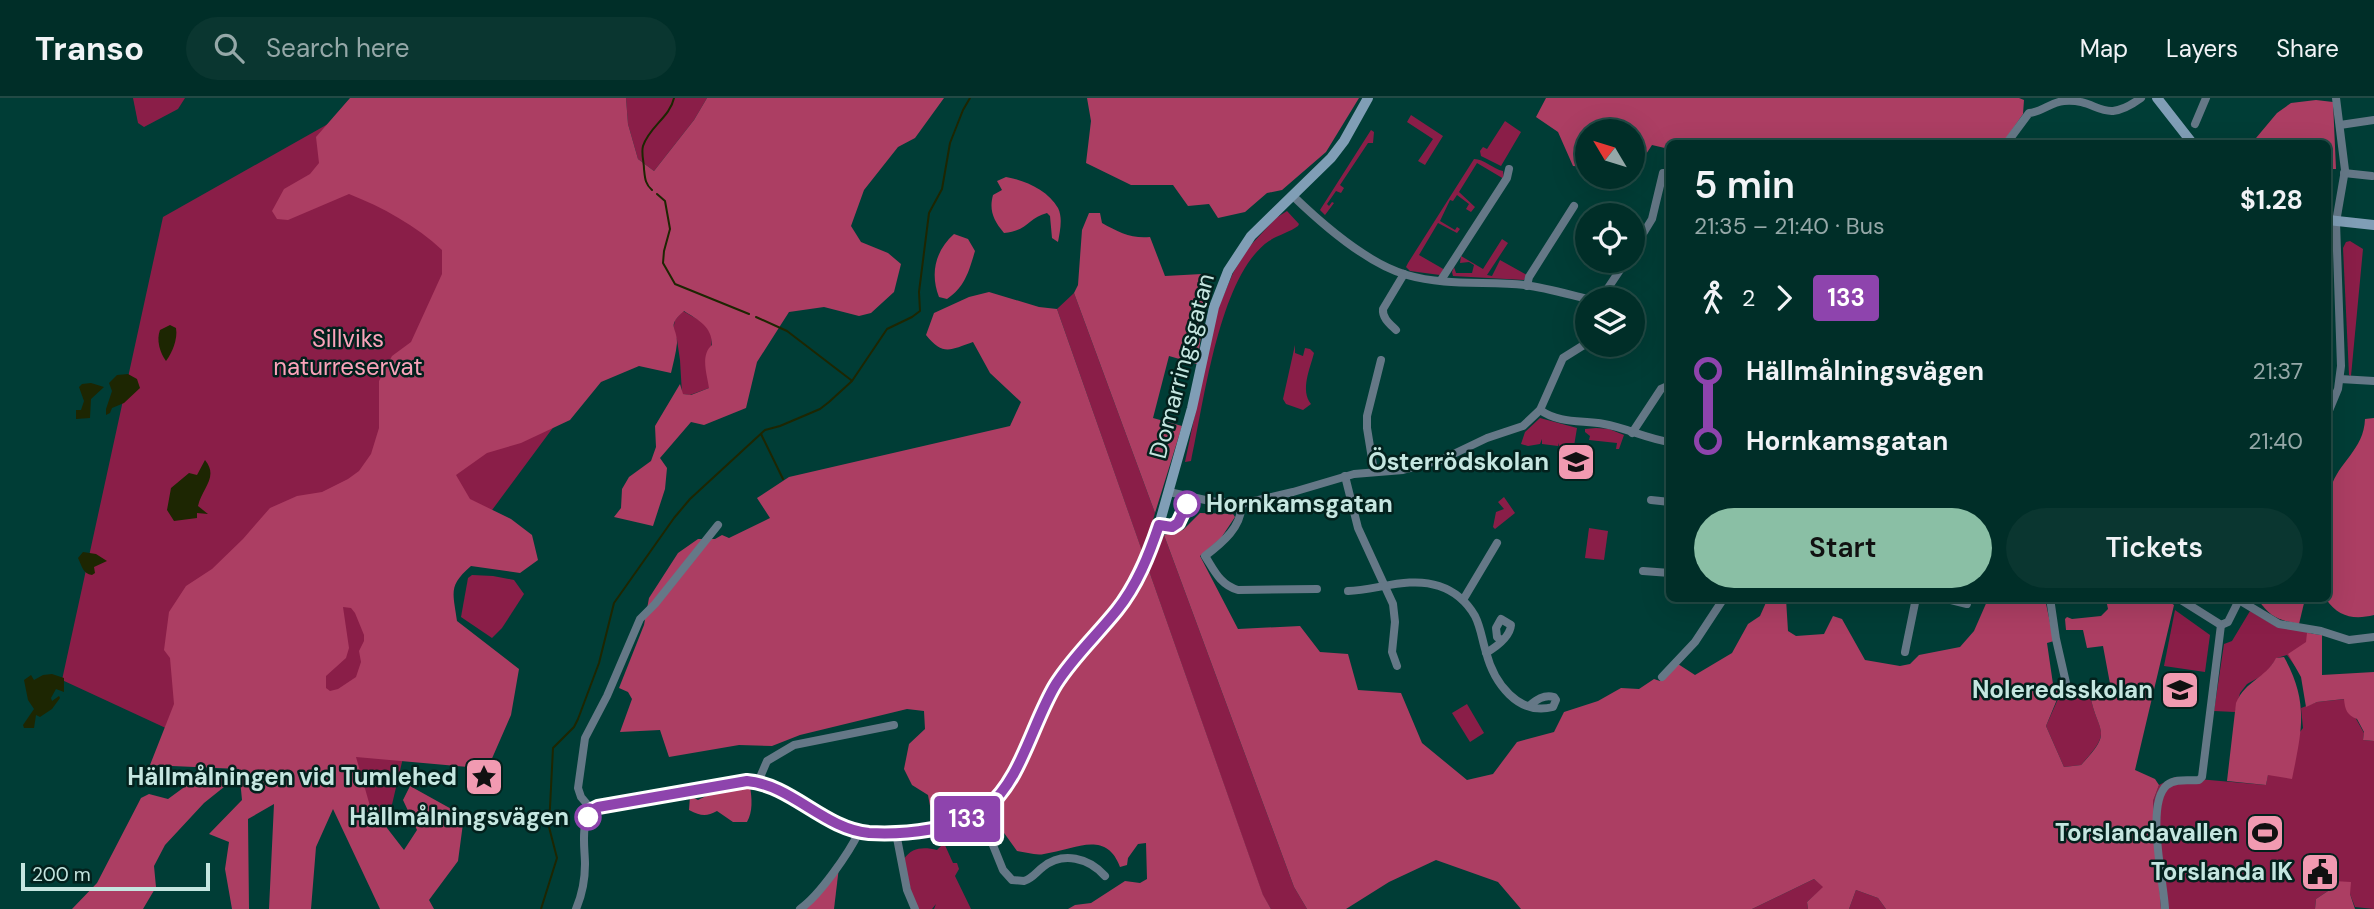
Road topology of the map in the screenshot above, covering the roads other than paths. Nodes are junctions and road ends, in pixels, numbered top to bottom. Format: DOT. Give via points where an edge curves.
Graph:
graph roads {
  1 [pos="1368,98"];
  2 [pos="2141,98"];
  3 [pos="2157,98"];
  4 [pos="2206,98"];
  5 [pos="2336,98"];
  6 [pos="2374,120"];
  7 [pos="2195,124"];
  8 [pos="2340,125"];
  9 [pos="2009,140"];
  10 [pos="2190,140"];
  11 [pos="1509,169"];
  12 [pos="1666,173"];
  13 [pos="2344,173"];
  14 [pos="2372,176"];
  15 [pos="1293,196"];
  16 [pos="1574,206"];
  17 [pos="2332,221"];
  18 [pos="2374,225"];
  19 [pos="1645,230"];
  20 [pos="1404,274"];
  21 [pos="1441,280"];
  22 [pos="1527,286"];
  23 [pos="1575,296"];
  24 [pos="1396,330"];
  25 [pos="1575,350"];
  26 [pos="1381,360"];
  27 [pos="2340,379"];
  28 [pos="2374,381"];
  29 [pos="1666,387"];
  30 [pos="2331,404"];
  31 [pos="1540,410"];
  32 [pos="1632,433"];
  33 [pos="1666,441"];
  34 [pos="1374,471"];
  35 [pos="1345,477"];
  36 [pos="1169,492"];
  37 [pos="1651,500"];
  38 [pos="1666,502"];
  39 [pos="1241,504"];
  40 [pos="718,525"];
  41 [pos="1159,525"];
  42 [pos="1497,543"];
  43 [pos="1643,571"];
  44 [pos="1666,573"];
  45 [pos="1386,586"];
  46 [pos="1317,589"];
  47 [pos="1348,591"];
  48 [pos="1462,600"];
  49 [pos="1721,602"];
  50 [pos="1915,602"];
  51 [pos="1959,602"];
  52 [pos="2051,602"];
  53 [pos="2184,602"];
  54 [pos="2238,602"];
  55 [pos="2244,602"];
  56 [pos="1967,604"];
  57 [pos="2221,625"];
  58 [pos="2374,637"];
  59 [pos="1501,640"];
  60 [pos="1905,652"];
  61 [pos="1486,653"];
  62 [pos="1397,666"];
  63 [pos="1662,677"];
  64 [pos="2069,696"];
  65 [pos="1529,706"];
  66 [pos="894,725"];
  67 [pos="758,782"];
  68 [pos="592,810"];
  69 [pos="979,813"];
  70 [pos="859,832"];
  71 [pos="896,833"];
  72 [pos="1105,876"];
  73 [pos="576,909"];
  74 [pos="800,909"];
  75 [pos="915,909"];
  76 [pos="2165,909"];
  1 -- 15 [label="street, Domarringsgatan" via="1331,158"];
  2 -- 9 [label="street" via="2116,112 2076,101 2057,102 2029,113"];
  3 -- 10 [label="street"];
  4 -- 7 [label="street"];
  5 -- 8 [label="street"];
  6 -- 8 [label="street"];
  8 -- 13 [label="street"];
  11 -- 21 [label="street"];
  12 -- 19 [label="street"];
  13 -- 14 [label="street"];
  13 -- 17 [label="street"];
  15 -- 20 [label="street" via="1333,233"];
  15 -- 36 [label="street, Domarringsgatan" via="1251,236 1222,284"];
  16 -- 22 [label="street"];
  17 -- 18 [label="street"];
  17 -- 27 [label="street"];
  20 -- 21 [label="street"];
  20 -- 24 [label="street" via="1382,313"];
  21 -- 22 [label="street"];
  22 -- 23 [label="street"];
  25 -- 31 [label="street" via="1560,362"];
  26 -- 34 [label="street" via="1367,416"];
  27 -- 28 [label="street"];
  27 -- 30 [label="street"];
  29 -- 32 [label="street"];
  31 -- 32 [label="street" via="1559,420"];
  31 -- 34 [label="street" via="1523,426 1441,460 1415,468"];
  32 -- 33 [label="street"];
  34 -- 35 [label="street"];
  35 -- 39 [label="street"];
  35 -- 45 [label="street" via="1362,538"];
  36 -- 39 [label="street"];
  36 -- 41 [label="street, Domarringsgatan"];
  37 -- 38 [label="street"];
  39 -- 46 [label="street" via="1239,521 1205,556 1220,580 1238,590"];
  40 -- 68 [label="street" via="640,619 585,738 578,788"];
  41 -- 69 [label="street" via="1126,598 1064,672 1009,782"];
  42 -- 48 [label="street"];
  43 -- 44 [label="street"];
  45 -- 47 [label="street"];
  45 -- 48 [label="street" via="1432,584"];
  45 -- 62 [label="street" via="1395,614 1392,652"];
  48 -- 61 [label="street" via="1477,620"];
  49 -- 63 [label="street" via="1695,642"];
  50 -- 60 [label="street"];
  51 -- 56 [label="street"];
  52 -- 64 [label="street"];
  53 -- 57 [label="street"];
  54 -- 57 [label="street" via="2228,622"];
  55 -- 58 [label="street" via="2279,624 2349,640"];
  57 -- 76 [label="street" via="2202,777 2170,783 2158,801"];
  59 -- 61 [label="street"];
  61 -- 65 [label="street" via="1499,682"];
  66 -- 67 [label="street" via="794,745 767,760"];
  67 -- 68 [label="street" via="724,783"];
  67 -- 70 [label="street"];
  68 -- 73 [label="street" via="586,822 584,876"];
  69 -- 71 [label="street" via="957,823"];
  69 -- 72 [label="street" via="1010,879 1024,881 1050,863 1072,859 1091,862"];
  70 -- 71 [label="street"];
  70 -- 74 [label="street" via="815,898"];
  71 -- 75 [label="street"];
}
